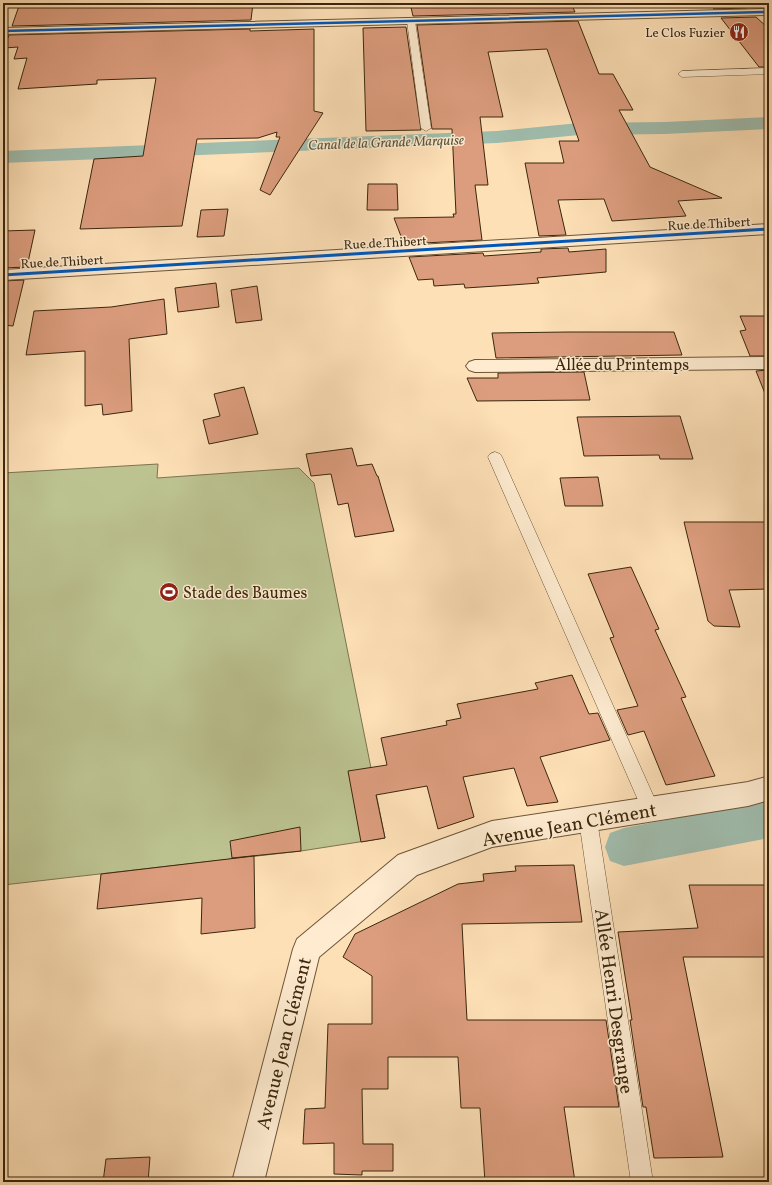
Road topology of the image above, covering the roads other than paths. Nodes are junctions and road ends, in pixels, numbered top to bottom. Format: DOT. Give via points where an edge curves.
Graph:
graph roads {
  1 [pos="769,12"];
  2 [pos="411,21"];
  3 [pos="3,31"];
  4 [pos="769,71"];
  5 [pos="682,74"];
  6 [pos="426,128"];
  7 [pos="769,229"];
  8 [pos="3,275"];
  9 [pos="769,363"];
  10 [pos="475,366"];
  11 [pos="495,457"];
  12 [pos="769,788"];
  13 [pos="651,810"];
  14 [pos="588,820"];
  15 [pos="248,1182"];
  16 [pos="642,1182"];
  1 -- 2 [label="street"];
  2 -- 3 [label="street"];
  2 -- 6 [label="lane"];
  4 -- 5 [label="lane"];
  7 -- 8 [label="street, Rue de Thibert"];
  9 -- 10 [label="street, Allée du Printemps"];
  11 -- 13 [label="lane"];
  12 -- 13 [label="street, Avenue Jean Clément" via="748,794"];
  13 -- 14 [label="street, Avenue Jean Clément"];
  14 -- 15 [label="street, Avenue Jean Clément" via="492,834 408,865 307,949"];
  14 -- 16 [label="lane, Allée Henri Desgrange"];
}
